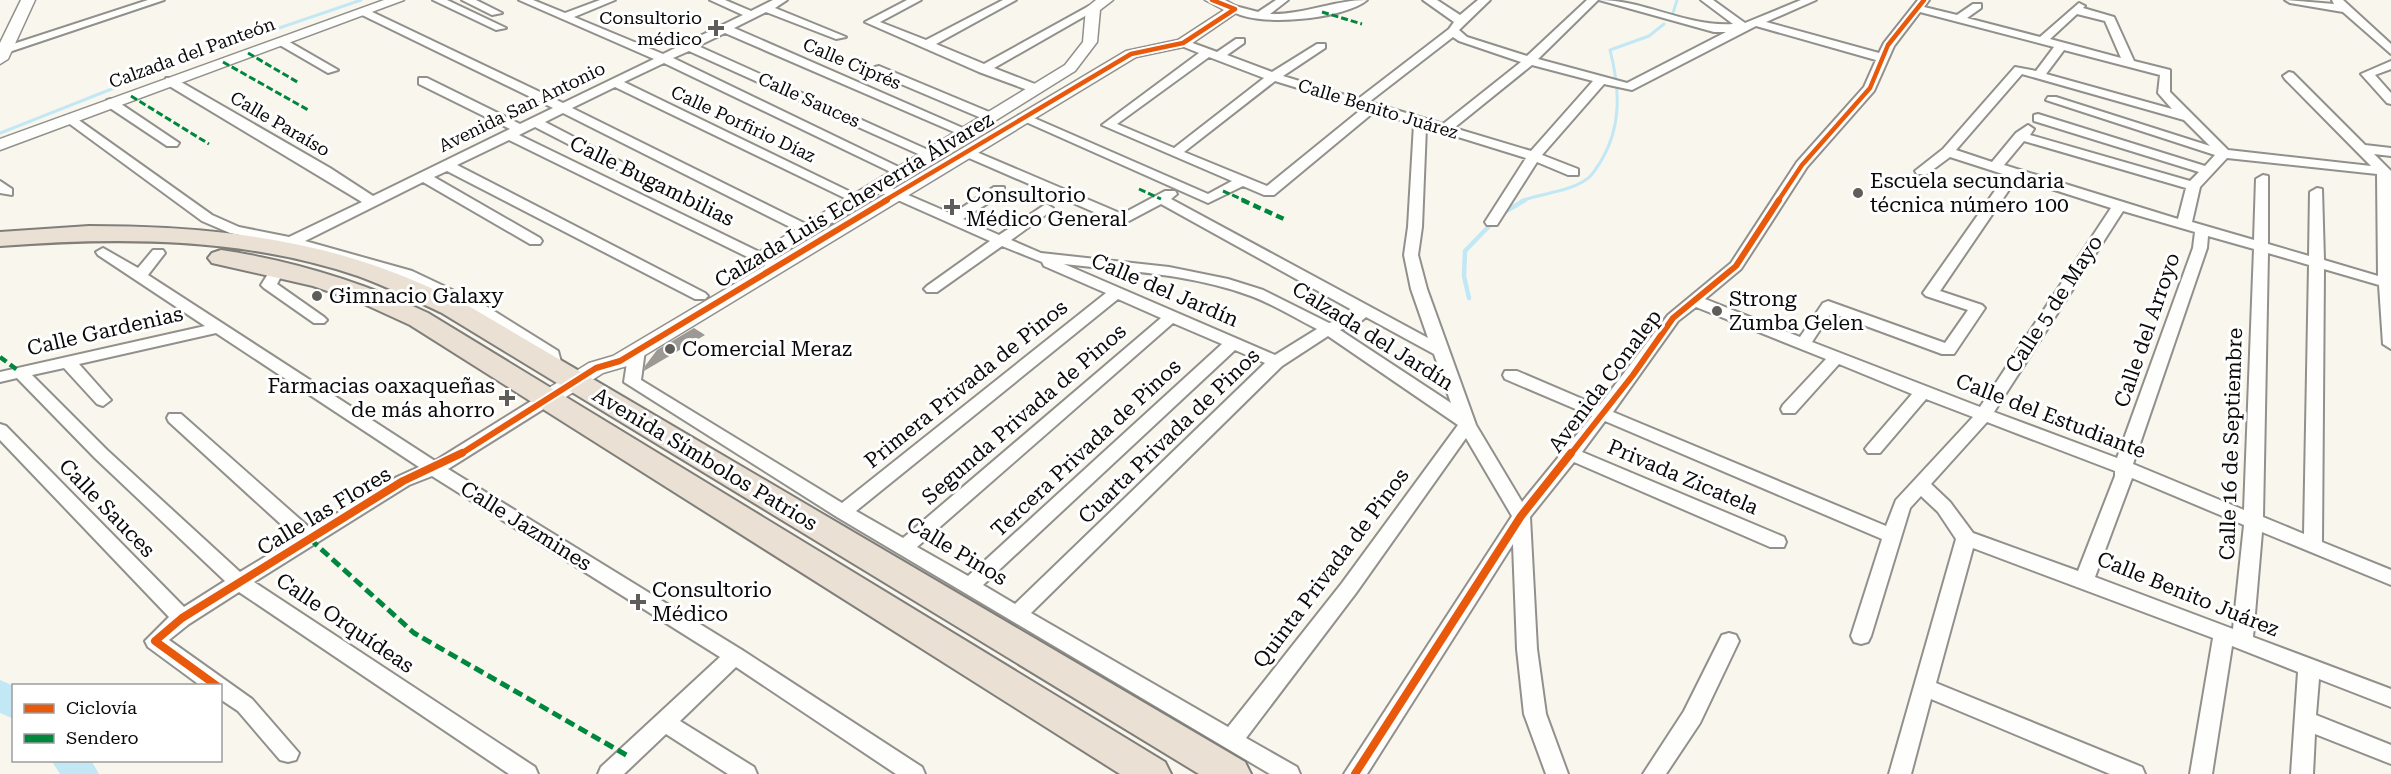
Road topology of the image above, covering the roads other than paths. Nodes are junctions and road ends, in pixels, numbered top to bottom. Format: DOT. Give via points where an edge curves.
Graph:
graph roads {
  1 [pos="28,0"];
  2 [pos="159,0"];
  3 [pos="397,0"];
  4 [pos="438,0"];
  5 [pos="467,0"];
  6 [pos="524,0"];
  7 [pos="716,0"];
  8 [pos="782,0"];
  9 [pos="916,0"];
  10 [pos="1011,0"];
  11 [pos="1106,0"];
  12 [pos="1212,0"];
  13 [pos="1283,0"];
  14 [pos="1362,0"];
  15 [pos="1428,0"];
  16 [pos="1485,0"];
  17 [pos="1593,0"];
  18 [pos="1604,0"];
  19 [pos="1706,0"];
  20 [pos="1811,0"];
  21 [pos="2290,0"];
  22 [pos="2337,0"];
  23 [pos="602,1"];
  24 [pos="1921,4"];
  25 [pos="1977,6"];
  26 [pos="766,8"];
  27 [pos="1093,8"];
  28 [pos="1235,9"];
  29 [pos="2348,9"];
  30 [pos="364,12"];
  31 [pos="496,13"];
  32 [pos="752,15"];
  33 [pos="1259,16"];
  34 [pos="564,17"];
  35 [pos="1958,19"];
  36 [pos="1749,25"];
  37 [pos="1457,26"];
  38 [pos="500,28"];
  39 [pos="724,28"];
  40 [pos="840,37"];
  41 [pos="2043,40"];
  42 [pos="1240,41"];
  43 [pos="282,42"];
  44 [pos="1183,43"];
  45 [pos="926,45"];
  46 [pos="688,46"];
  47 [pos="1321,46"];
  48 [pos="2061,46"];
  49 [pos="2391,50"];
  50 [pos="1213,54"];
  51 [pos="2,55"];
  52 [pos="663,58"];
  53 [pos="1883,58"];
  54 [pos="1530,60"];
  55 [pos="2129,63"];
  56 [pos="2391,65"];
  57 [pos="1070,68"];
  58 [pos="983,69"];
  59 [pos="332,70"];
  60 [pos="879,70"];
  61 [pos="2039,75"];
  62 [pos="1092,76"];
  63 [pos="1273,76"];
  64 [pos="2289,76"];
  65 [pos="1602,79"];
  66 [pos="170,81"];
  67 [pos="423,81"];
  68 [pos="614,82"];
  69 [pos="2065,83"];
  70 [pos="1036,89"];
  71 [pos="2052,100"];
  72 [pos="2391,100"];
  73 [pos="111,103"];
  74 [pos="1367,104"];
  75 [pos="561,108"];
  76 [pos="2185,116"];
  77 [pos="990,117"];
  78 [pos="1023,118"];
  79 [pos="2037,118"];
  80 [pos="69,119"];
  81 [pos="534,121"];
  82 [pos="1420,122"];
  83 [pos="1444,130"];
  84 [pos="514,131"];
  85 [pos="966,132"];
  86 [pos="2021,136"];
  87 [pos="172,143"];
  88 [pos="0,145"];
  89 [pos="2361,148"];
  90 [pos="967,152"];
  91 [pos="1948,152"];
  92 [pos="2391,152"];
  93 [pos="1175,153"];
  94 [pos="930,154"];
  95 [pos="2224,154"];
  96 [pos="1534,156"];
  97 [pos="446,165"];
  98 [pos="1995,167"];
  99 [pos="1922,171"];
  100 [pos="2209,171"];
  101 [pos="2384,171"];
  102 [pos="902,172"];
  103 [pos="1573,172"];
  104 [pos="2014,173"];
  105 [pos="422,176"];
  106 [pos="2263,179"];
  107 [pos="1243,181"];
  108 [pos="878,186"];
  109 [pos="2193,186"];
  110 [pos="1183,187"];
  111 [pos="999,190"];
  112 [pos="2317,192"];
  113 [pos="896,194"];
  114 [pos="682,197"];
  115 [pos="858,199"];
  116 [pos="1161,199"];
  117 [pos="371,201"];
  118 [pos="2118,206"];
  119 [pos="1046,208"];
  120 [pos="953,219"];
  121 [pos="1492,222"];
  122 [pos="2184,225"];
  123 [pos="807,230"];
  124 [pos="2202,230"];
  125 [pos="0,239"];
  126 [pos="1000,240"];
  127 [pos="536,241"];
  128 [pos="2259,247"];
  129 [pos="103,252"];
  130 [pos="158,253"];
  131 [pos="283,253"];
  132 [pos="0,255"];
  133 [pos="1038,257"];
  134 [pos="769,262"];
  135 [pos="2317,263"];
  136 [pos="139,276"];
  137 [pos="2388,281"];
  138 [pos="932,289"];
  139 [pos="1118,291"];
  140 [pos="700,296"];
  141 [pos="1693,300"];
  142 [pos="1364,310"];
  143 [pos="1172,316"];
  144 [pos="319,320"];
  145 [pos="220,327"];
  146 [pos="1328,329"];
  147 [pos="1233,343"];
  148 [pos="1803,344"];
  149 [pos="2391,344"];
  150 [pos="637,350"];
  151 [pos="1442,351"];
  152 [pos="1838,356"];
  153 [pos="68,362"];
  154 [pos="1276,362"];
  155 [pos="20,372"];
  156 [pos="1511,375"];
  157 [pos="0,377"];
  158 [pos="568,379"];
  159 [pos="1923,392"];
  160 [pos="103,400"];
  161 [pos="1789,408"];
  162 [pos="1602,413"];
  163 [pos="1984,415"];
  164 [pos="175,418"];
  165 [pos="1466,423"];
  166 [pos="0,430"];
  167 [pos="1874,449"];
  168 [pos="1571,454"];
  169 [pos="2123,467"];
  170 [pos="433,468"];
  171 [pos="1920,484"];
  172 [pos="843,512"];
  173 [pos="1521,516"];
  174 [pos="2252,520"];
  175 [pos="1892,536"];
  176 [pos="1966,538"];
  177 [pos="310,539"];
  178 [pos="1777,543"];
  179 [pos="873,544"];
  180 [pos="906,546"];
  181 [pos="2313,546"];
  182 [pos="2391,578"];
  183 [pos="2085,579"];
  184 [pos="240,582"];
  185 [pos="970,586"];
  186 [pos="1018,613"];
  187 [pos="182,618"];
  188 [pos="1861,636"];
  189 [pos="2233,639"];
  190 [pos="1729,641"];
  191 [pos="735,656"];
  192 [pos="2309,667"];
  193 [pos="215,684"];
  194 [pos="1924,687"];
  195 [pos="222,689"];
  196 [pos="2391,698"];
  197 [pos="2306,720"];
  198 [pos="664,722"];
  199 [pos="1232,739"];
  200 [pos="288,753"];
  201 [pos="2391,755"];
  202 [pos="527,774"];
  203 [pos="609,774"];
  204 [pos="746,774"];
  205 [pos="914,774"];
  206 [pos="1152,774"];
  207 [pos="1232,774"];
  208 [pos="1289,774"];
  209 [pos="1355,774"];
  210 [pos="1557,774"];
  211 [pos="1654,774"];
  212 [pos="1900,774"];
  213 [pos="2134,774"];
  214 [pos="2201,774"];
  215 [pos="2302,774"];
  1 -- 51 [label="street"];
  2 -- 51 [label="street"];
  3 -- 30 [label="street, Calzada del Panteón"];
  4 -- 38 [label="street"];
  5 -- 31 [label="street"];
  6 -- 34 [label="street"];
  7 -- 32 [label="street"];
  8 -- 26 [label="street, Avenida San Antonio"];
  9 -- 45 [label="street" via="871,22"];
  10 -- 45 [label="street"];
  11 -- 27 [label="street"];
  12 -- 28 [label="street"];
  13 -- 33 [label="street"];
  14 -- 33 [label="street" via="1293,20"];
  15 -- 37 [label="street" via="1444,8"];
  16 -- 37 [label="street"];
  17 -- 54 [label="street"];
  18 -- 36 [label="street" via="1714,29"];
  19 -- 36 [label="street"];
  20 -- 36 [label="street"];
  21 -- 29 [label="street"];
  22 -- 29 [label="street"];
  23 -- 34 [label="street"];
  24 -- 35 [label="street"];
  24 -- 53 [label="street, Avenida Conalep" via="1888,45"];
  25 -- 35 [label="street"];
  26 -- 32 [label="street, Avenida San Antonio"];
  26 -- 40 [label="street"];
  27 -- 57 [label="street" via="1090,42"];
  27 -- 58 [label="street"];
  28 -- 33 [label="street"];
  28 -- 44 [label="street"];
  29 -- 49 [label="street"];
  30 -- 43 [label="street, Calzada del Panteón"];
  30 -- 75 [label="street"];
  32 -- 39 [label="street, Avenida San Antonio"];
  34 -- 52 [label="street"];
  35 -- 41 [label="street"];
  36 -- 53 [label="street"];
  36 -- 65 [label="street" via="1628,87"];
  37 -- 54 [label="street" via="1480,46"];
  37 -- 74 [label="street"];
  39 -- 46 [label="street, Avenida San Antonio"];
  39 -- 85 [label="street, Calle Ciprés"];
  41 -- 48 [label="street"];
  41 -- 55 [label="street" via="2077,8 2110,19"];
  42 -- 50 [label="street"];
  43 -- 59 [label="street"];
  43 -- 66 [label="street, Calzada del Panteón"];
  44 -- 50 [label="street, Calle Benito Juárez"];
  44 -- 62 [label="street, Calzada Luis Echeverría Álvarez" via="1131,54"];
  45 -- 58 [label="street"];
  46 -- 52 [label="street, Avenida San Antonio"];
  46 -- 94 [label="street, Calle Sauces"];
  47 -- 63 [label="street"];
  48 -- 55 [label="street"];
  48 -- 61 [label="street"];
  50 -- 63 [label="street, Calle Benito Juárez"];
  50 -- 93 [label="street" via="1108,125"];
  52 -- 68 [label="street, Avenida San Antonio"];
  52 -- 102 [label="street"];
  53 -- 141 [label="street, Avenida Conalep" via="1870,88 1802,165 1736,266"];
  54 -- 65 [label="street"];
  54 -- 83 [label="street"];
  55 -- 76 [label="street" via="2166,73 2164,93"];
  56 -- 72 [label="street" via="2367,74"];
  57 -- 62 [label="street"];
  57 -- 70 [label="street, Calzada Luis Echeverría Álvarez"];
  58 -- 70 [label="street"];
  60 -- 77 [label="street"];
  61 -- 69 [label="street"];
  61 -- 91 [label="street" via="2019,70"];
  62 -- 78 [label="street, Calzada Luis Echeverría Álvarez"];
  63 -- 74 [label="street, Calle Benito Juárez"];
  63 -- 93 [label="street"];
  64 -- 89 [label="street"];
  65 -- 96 [label="street"];
  66 -- 73 [label="street, Calzada del Panteón"];
  66 -- 117 [label="street, Calle Paraíso"];
  67 -- 84 [label="street, Calle Bugambilias"];
  68 -- 75 [label="street, Avenida San Antonio"];
  68 -- 115 [label="street, Calle Porfirio Díaz"];
  69 -- 71 [label="street"];
  69 -- 76 [label="street"];
  70 -- 77 [label="street, Calzada Luis Echeverría Álvarez"];
  71 -- 79 [label="street"];
  71 -- 95 [label="street"];
  73 -- 80 [label="street, Calzada del Panteón"];
  73 -- 87 [label="street"];
  74 -- 82 [label="street, Calle Benito Juárez"];
  74 -- 107 [label="street" via="1269,192"];
  75 -- 81 [label="street, Avenida San Antonio"];
  75 -- 123 [label="street"];
  76 -- 95 [label="street"];
  77 -- 85 [label="street, Calzada Luis Echeverría Álvarez"];
  78 -- 90 [label="street, Calzada Luis Echeverría Álvarez"];
  78 -- 110 [label="street"];
  79 -- 86 [label="street"];
  79 -- 100 [label="street"];
  80 -- 88 [label="street, Calzada del Panteón"];
  80 -- 131 [label="street" via="207,218"];
  81 -- 84 [label="street, Avenida San Antonio"];
  81 -- 114 [label="street"];
  82 -- 83 [label="street, Calle Benito Juárez"];
  82 -- 151 [label="street" via="1411,255"];
  83 -- 96 [label="street, Calle Benito Juárez"];
  84 -- 97 [label="street, Avenida San Antonio"];
  84 -- 134 [label="street, Calle Bugambilias"];
  85 -- 94 [label="street, Calzada Luis Echeverría Álvarez"];
  86 -- 98 [label="street"];
  86 -- 109 [label="street"];
  89 -- 92 [label="street"];
  89 -- 101 [label="street"];
  90 -- 113 [label="street, Calzada Luis Echeverría Álvarez"];
  90 -- 116 [label="street" via="1122,219"];
  91 -- 98 [label="street"];
  91 -- 99 [label="street"];
  93 -- 107 [label="street"];
  94 -- 102 [label="street, Calzada Luis Echeverría Álvarez"];
  95 -- 100 [label="street"];
  95 -- 101 [label="street"];
  96 -- 103 [label="street, Calle Benito Juárez"];
  96 -- 121 [label="street"];
  97 -- 105 [label="street, Avenida San Antonio"];
  97 -- 140 [label="street"];
  98 -- 104 [label="street"];
  100 -- 109 [label="street"];
  101 -- 137 [label="street"];
  102 -- 108 [label="street, Calzada Luis Echeverría Álvarez"];
  104 -- 118 [label="street"];
  104 -- 148 [label="street" via="1931,293 1977,308 1948,350 1828,306"];
  105 -- 117 [label="street, Avenida San Antonio"];
  105 -- 127 [label="street"];
  106 -- 128 [label="street, Calle 16 de Septiembre"];
  107 -- 110 [label="street" via="1208,199"];
  108 -- 113 [label="street, Calzada del Jardín"];
  108 -- 115 [label="street, Calzada Luis Echeverría Álvarez"];
  109 -- 122 [label="street, Calle del Arroyo"];
  110 -- 116 [label="street"];
  111 -- 120 [label="street"];
  112 -- 135 [label="street"];
  113 -- 120 [label="street, Calzada del Jardín"];
  113 -- 134 [label="street, Calzada Luis Echeverría Álvarez"];
  115 -- 123 [label="street, Calzada Luis Echeverría Álvarez"];
  116 -- 142 [label="street"];
  117 -- 131 [label="street, Avenida San Antonio"];
  118 -- 122 [label="street"];
  118 -- 163 [label="street, Calle 5 de Mayo"];
  119 -- 126 [label="street"];
  120 -- 126 [label="street, Calzada del Jardín"];
  122 -- 124 [label="street"];
  123 -- 134 [label="street, Calzada Luis Echeverría Álvarez"];
  124 -- 128 [label="street"];
  124 -- 169 [label="street, Calle del Arroyo" via="2200,248"];
  125 -- 131 [label="highway, Avenida Símbolos Patrios" via="142,234 208,237"];
  126 -- 133 [label="street, Calzada del Jardín"];
  126 -- 138 [label="street"];
  128 -- 135 [label="street"];
  128 -- 174 [label="street, Calle 16 de Septiembre"];
  129 -- 130 [label="highway, Avenida Símbolos Patrios"];
  129 -- 132 [label="highway, Avenida Símbolos Patrios"];
  129 -- 136 [label="street, Calle Jazmines"];
  130 -- 131 [label="highway, Avenida Símbolos Patrios" via="224,258"];
  130 -- 136 [label="street"];
  131 -- 144 [label="street" via="269,285"];
  131 -- 158 [label="highway, Avenida Símbolos Patrios" via="419,319"];
  131 -- 158 [label="highway, Avenida Símbolos Patrios" via="400,278"];
  133 -- 139 [label="street, Calle del Jardín"];
  133 -- 146 [label="street, Calzada del Jardín" via="1169,271 1223,282 1258,293"];
  134 -- 140 [label="street, Calzada Luis Echeverría Álvarez"];
  134 -- 150 [label="street, Calzada Luis Echeverría Álvarez"];
  135 -- 137 [label="street"];
  135 -- 181 [label="street"];
  136 -- 145 [label="street, Calle Jazmines"];
  137 -- 149 [label="street"];
  139 -- 143 [label="street, Calle del Jardín"];
  139 -- 172 [label="street, Primera Privada de Pinos"];
  140 -- 158 [label="street, Calzada Luis Echeverría Álvarez"];
  141 -- 148 [label="street, Calle del Estudiante"];
  141 -- 162 [label="street, Avenida Conalep" via="1673,318"];
  142 -- 146 [label="street, Cuarta Privada de Pinos" via="1354,320"];
  142 -- 151 [label="street"];
  143 -- 147 [label="street, Calle del Jardín"];
  143 -- 180 [label="street, Segunda Privada de Pinos"];
  145 -- 153 [label="street, Calle Gardenias"];
  145 -- 170 [label="street, Calle Jazmines"];
  146 -- 154 [label="street, Cuarta Privada de Pinos"];
  146 -- 165 [label="street, Calzada del Jardín"];
  147 -- 154 [label="street, Calle del Jardín"];
  147 -- 185 [label="street, Tercera Privada de Pinos"];
  148 -- 152 [label="street, Calle del Estudiante"];
  150 -- 158 [label="street, Calzada Luis Echeverría Álvarez" via="620,361"];
  150 -- 172 [label="street, Calle Pinos" via="632,382"];
  151 -- 165 [label="street"];
  152 -- 159 [label="street, Calle del Estudiante"];
  152 -- 161 [label="street"];
  153 -- 155 [label="street, Calle Gardenias"];
  153 -- 160 [label="street"];
  154 -- 186 [label="street, Cuarta Privada de Pinos"];
  155 -- 157 [label="street, Calle Gardenias"];
  155 -- 184 [label="street, Calle Orquídeas" via="101,454"];
  156 -- 162 [label="street"];
  158 -- 170 [label="street, Calle las Flores" via="448,462"];
  158 -- 179 [label="highway, Avenida Símbolos Patrios"];
  158 -- 206 [label="highway, Avenida Símbolos Patrios"];
  159 -- 163 [label="street, Calle del Estudiante"];
  159 -- 167 [label="street"];
  162 -- 168 [label="street, Avenida Conalep"];
  162 -- 175 [label="street"];
  163 -- 169 [label="street, Calle del Estudiante"];
  163 -- 171 [label="street, Calle 5 de Mayo"];
  164 -- 177 [label="street"];
  165 -- 173 [label="street"];
  165 -- 199 [label="street, Quinta Privada de Pinos" via="1349,588"];
  166 -- 187 [label="street, Calle Sauces"];
  168 -- 173 [label="street, Avenida Conalep"];
  168 -- 178 [label="street, Privada Zicatela"];
  169 -- 174 [label="street, Calle del Estudiante"];
  169 -- 183 [label="street, Calle del Arroyo" via="2124,476"];
  170 -- 177 [label="street, Calle las Flores"];
  170 -- 191 [label="street, Calle Jazmines"];
  171 -- 175 [label="street, Calle 5 de Mayo" via="1902,506"];
  171 -- 176 [label="street" via="1944,507"];
  172 -- 179 [label="street, Calle Pinos"];
  173 -- 209 [label="street, Avenida Conalep"];
  173 -- 210 [label="street" via="1527,649 1535,714"];
  174 -- 181 [label="street, Calle del Estudiante"];
  174 -- 189 [label="street, Calle 16 de Septiembre"];
  175 -- 188 [label="street, Calle 5 de Mayo"];
  176 -- 183 [label="street, Calle Benito Juárez"];
  176 -- 194 [label="street"];
  177 -- 184 [label="street, Calle las Flores"];
  179 -- 180 [label="street, Calle Pinos"];
  179 -- 207 [label="highway, Avenida Símbolos Patrios"];
  180 -- 185 [label="street, Calle Pinos"];
  181 -- 182 [label="street, Calle del Estudiante"];
  183 -- 189 [label="street, Calle Benito Juárez"];
  184 -- 187 [label="street, Calle las Flores"];
  184 -- 202 [label="street, Calle Orquídeas"];
  185 -- 186 [label="street, Calle Pinos"];
  186 -- 199 [label="street, Calle Pinos"];
  187 -- 193 [label="street, Calle las Flores" via="155,641"];
  189 -- 192 [label="street, Calle Benito Juárez"];
  189 -- 214 [label="street, Calle 16 de Septiembre"];
  190 -- 211 [label="street" via="1692,717"];
  191 -- 198 [label="street"];
  191 -- 205 [label="street, Calle Jazmines"];
  192 -- 196 [label="street, Calle Benito Juárez"];
  192 -- 197 [label="street"];
  194 -- 212 [label="street"];
  194 -- 213 [label="street"];
  195 -- 200 [label="street" via="244,705"];
  197 -- 201 [label="street"];
  197 -- 215 [label="street"];
  198 -- 203 [label="street"];
  198 -- 204 [label="street"];
  199 -- 208 [label="street, Calle Pinos"];
}
